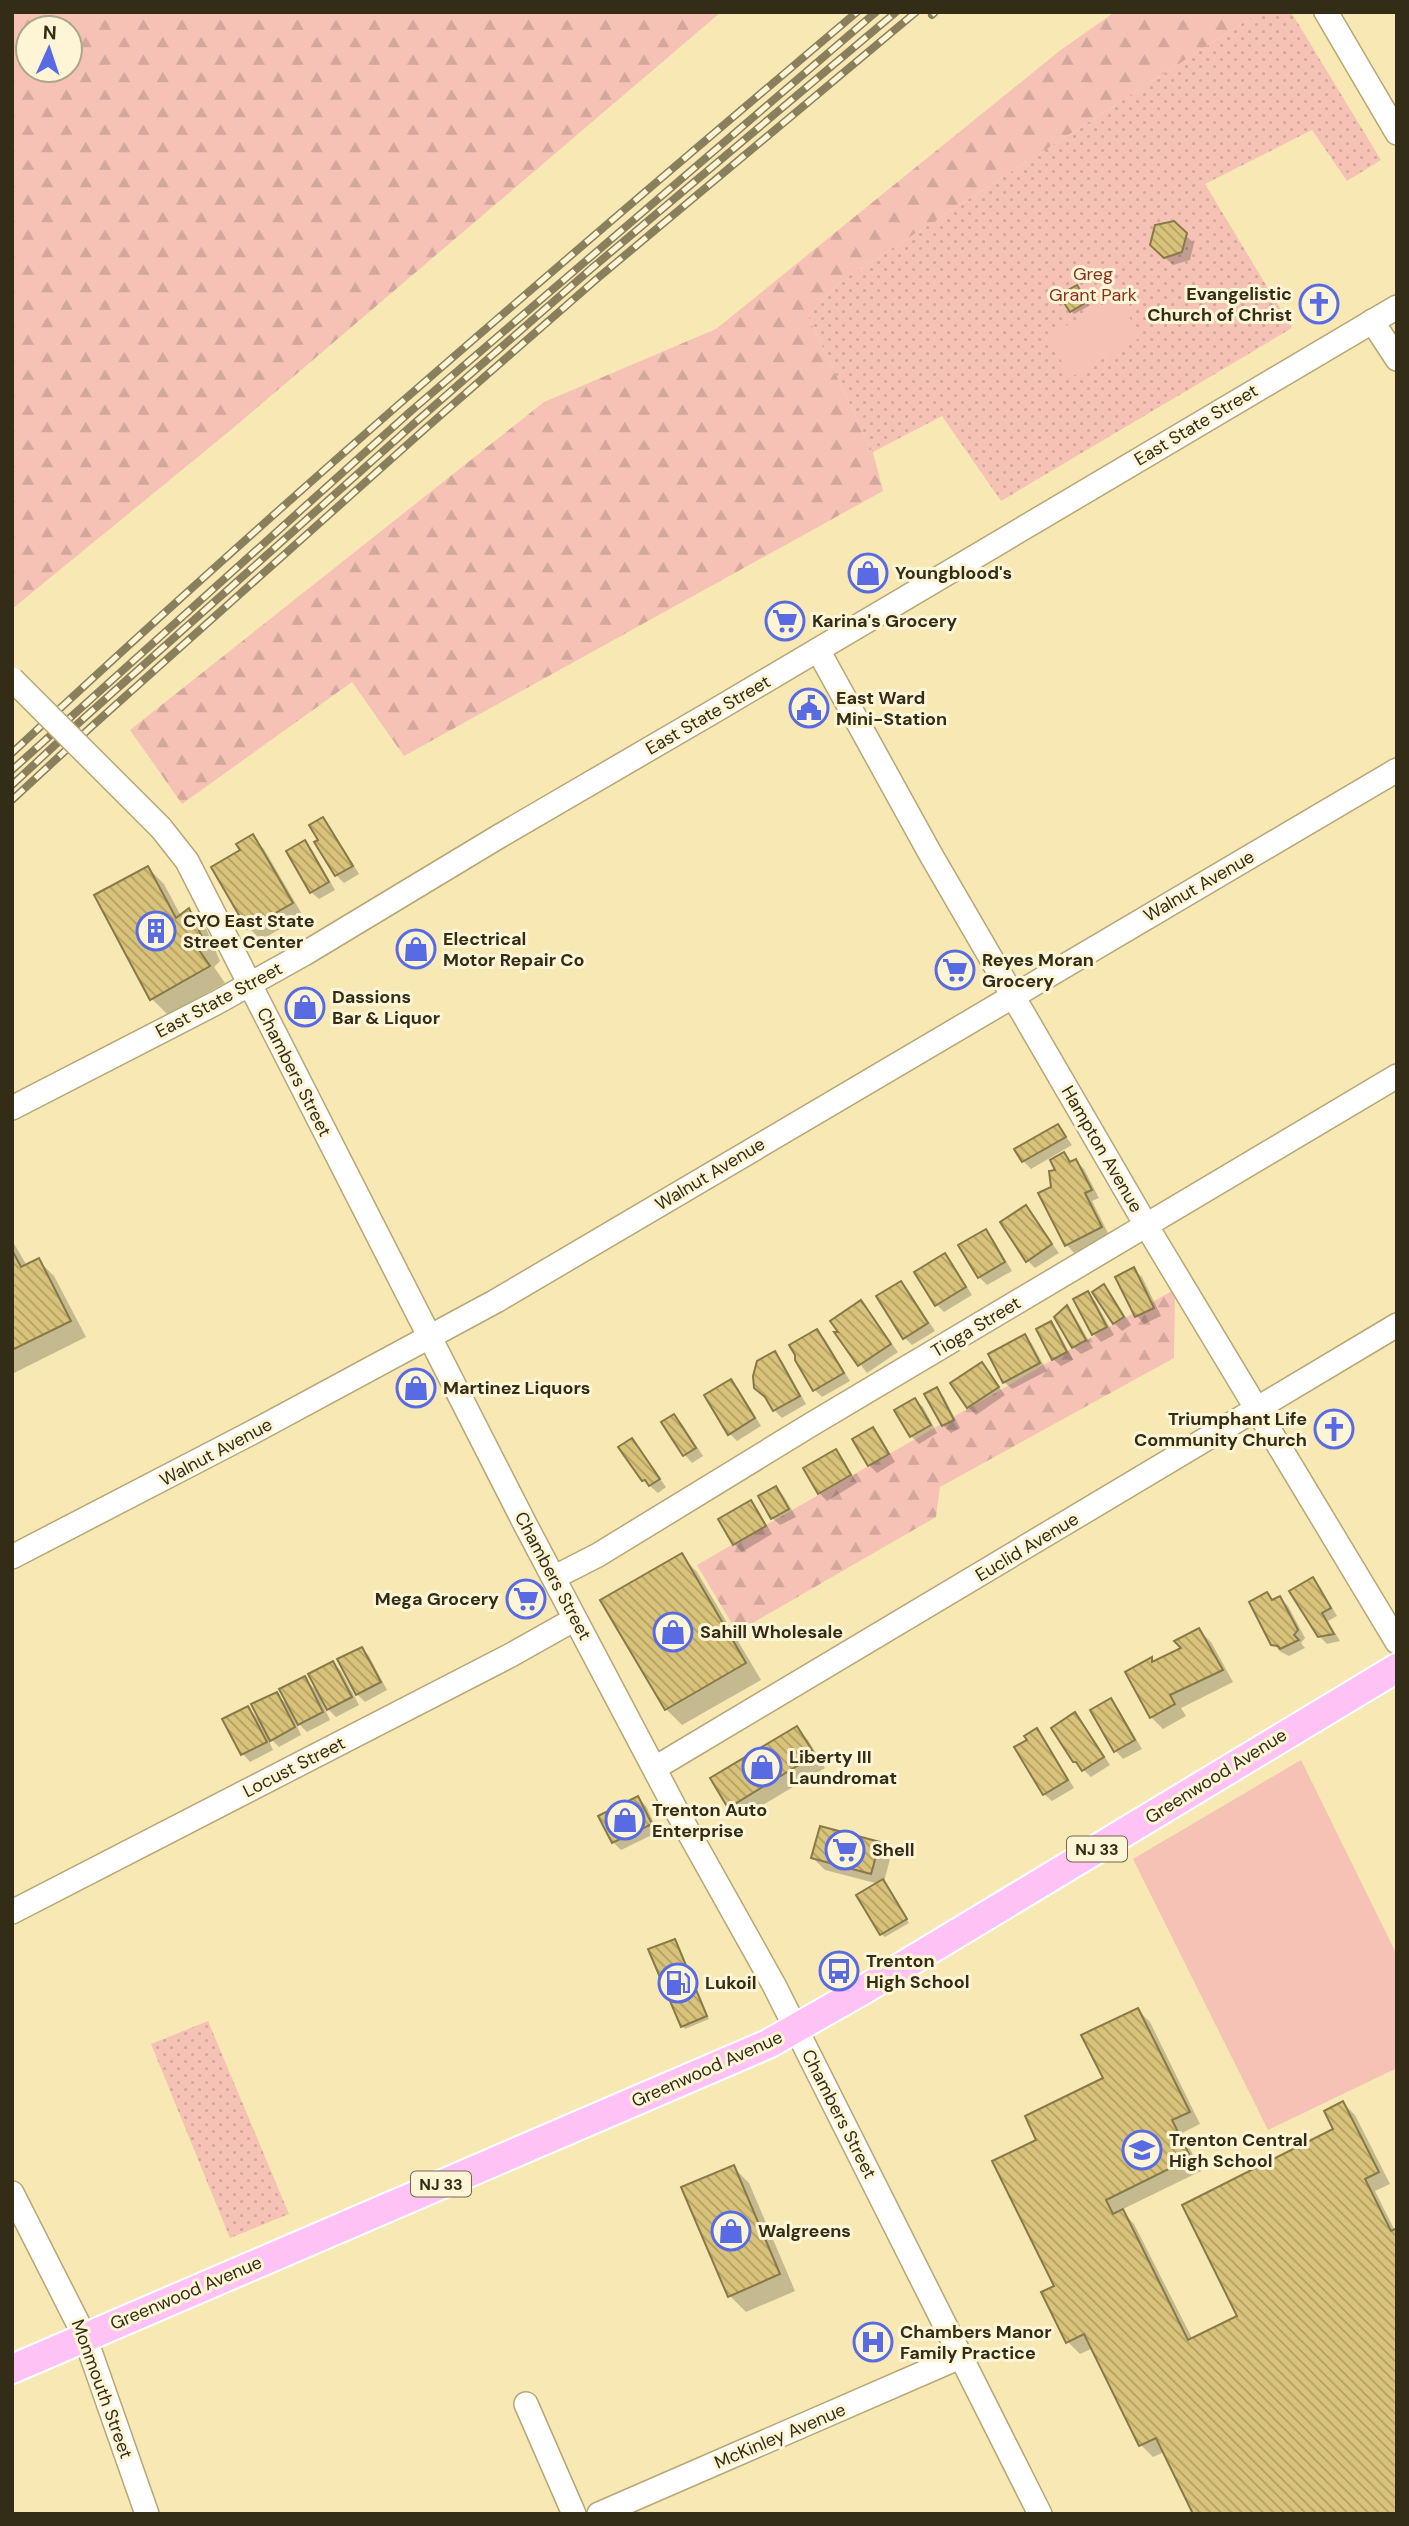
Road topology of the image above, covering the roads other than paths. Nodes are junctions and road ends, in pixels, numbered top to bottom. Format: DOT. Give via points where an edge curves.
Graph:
graph roads {
  1 [pos="1326,12"];
  2 [pos="1397,133"];
  3 [pos="1397,307"];
  4 [pos="1372,321"];
  5 [pos="1397,359"];
  6 [pos="818,650"];
  7 [pos="12,679"];
  8 [pos="1397,770"];
  9 [pos="250,984"];
  10 [pos="1014,996"];
  11 [pos="1397,1076"];
  12 [pos="12,1108"];
  13 [pos="1146,1225"];
  14 [pos="1397,1325"];
  15 [pos="429,1338"];
  16 [pos="1255,1408"];
  17 [pos="12,1557"];
  18 [pos="555,1577"];
  19 [pos="575,1619"];
  20 [pos="1397,1642"];
  21 [pos="1397,1668"];
  22 [pos="655,1768"];
  23 [pos="12,1912"];
  24 [pos="795,2027"];
  25 [pos="12,2193"];
  26 [pos="85,2337"];
  27 [pos="960,2357"];
  28 [pos="12,2369"];
  29 [pos="526,2404"];
  30 [pos="147,2514"];
  31 [pos="574,2514"];
  32 [pos="599,2514"];
  33 [pos="1040,2514"];
  1 -- 2 [label="street"];
  3 -- 4 [label="street, East State Street"];
  4 -- 5 [label="street"];
  4 -- 6 [label="street, East State Street"];
  6 -- 9 [label="street, East State Street"];
  6 -- 10 [label="street, Hampton Avenue"];
  7 -- 9 [label="street, Chambers Street, bridge" via="161,828 187,861"];
  8 -- 10 [label="street, Walnut Avenue"];
  9 -- 12 [label="street, East State Street"];
  9 -- 15 [label="street, Chambers Street"];
  10 -- 13 [label="street, Hampton Avenue"];
  10 -- 15 [label="street, Walnut Avenue"];
  11 -- 13 [label="street, Tioga Street"];
  13 -- 16 [label="street, Hampton Avenue"];
  13 -- 18 [label="street, Tioga Street"];
  14 -- 16 [label="street, Euclid Avenue"];
  15 -- 17 [label="street, Walnut Avenue"];
  15 -- 18 [label="street, Chambers Street"];
  16 -- 20 [label="street, Hampton Avenue"];
  16 -- 22 [label="street, Euclid Avenue"];
  18 -- 19 [label="street, Chambers Street"];
  19 -- 22 [label="street, Chambers Street"];
  19 -- 23 [label="street, Locust Street"];
  21 -- 24 [label="main road, Greenwood Avenue / NJ 33"];
  22 -- 24 [label="street, Chambers Street"];
  24 -- 26 [label="main road, Greenwood Avenue / NJ 33" via="755,2050"];
  24 -- 27 [label="street, Chambers Street"];
  25 -- 26 [label="street, Monmouth Street"];
  26 -- 28 [label="main road, Greenwood Avenue / NJ 33"];
  26 -- 30 [label="street, Monmouth Street"];
  27 -- 32 [label="street, McKinley Avenue"];
  27 -- 33 [label="street, Chambers Street"];
  29 -- 31 [label="street"];
}
